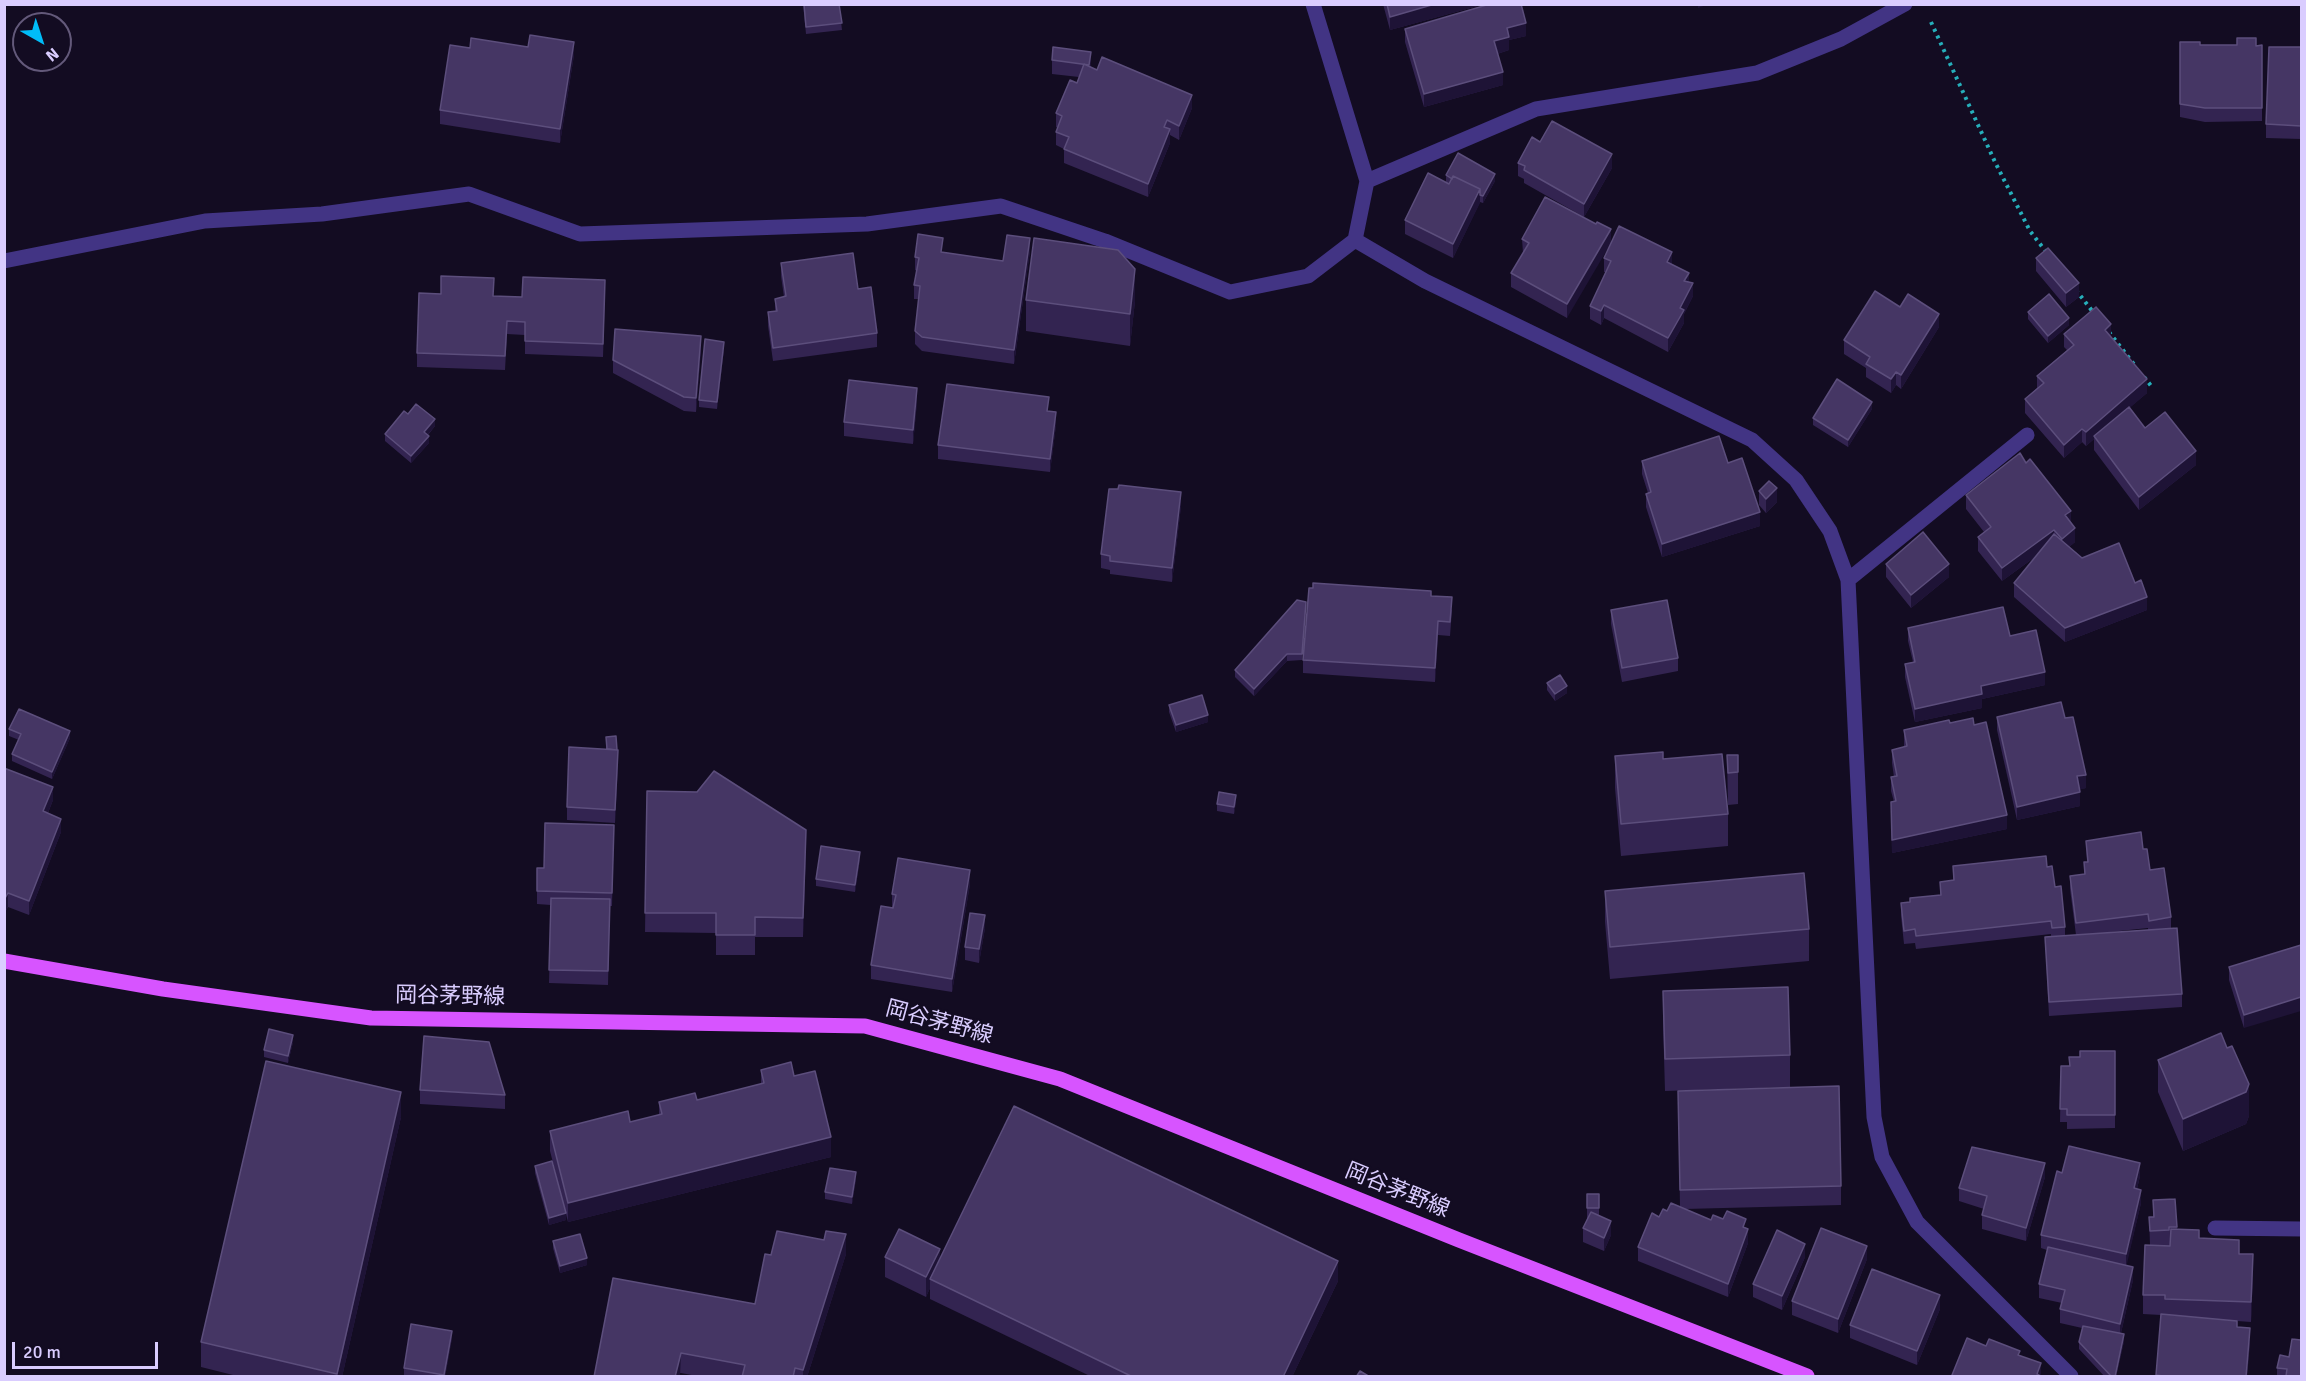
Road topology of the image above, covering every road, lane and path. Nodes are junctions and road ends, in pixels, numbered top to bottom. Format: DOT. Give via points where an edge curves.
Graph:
graph roads {
  1 [pos="1313,4"];
  2 [pos="1905,4"];
  3 [pos="1928,15"];
  4 [pos="1367,181"];
  5 [pos="1355,240"];
  6 [pos="2052,258"];
  7 [pos="4,261"];
  8 [pos="2073,286"];
  9 [pos="2094,314"];
  10 [pos="2102,323"];
  11 [pos="2152,387"];
  12 [pos="2027,435"];
  13 [pos="1848,580"];
  14 [pos="4,961"];
  15 [pos="2215,1228"];
  16 [pos="2301,1229"];
  17 [pos="1807,1377"];
  18 [pos="2071,1377"];
  1 -- 4 [label="street"];
  2 -- 4 [label="street" via="1841,39 1757,73 1536,109"];
  3 -- 6 [label="path" via="2030,231"];
  4 -- 5 [label="street"];
  5 -- 7 [label="street" via="1308,276 1230,292 1105,241 1001,206 867,224 580,234 469,194 322,214 205,221"];
  5 -- 13 [label="street" via="1425,281 1752,440 1796,480 1830,531"];
  8 -- 9 [label="path"];
  10 -- 11 [label="path"];
  12 -- 13 [label="street"];
  13 -- 18 [label="street" via="1874,1117 1882,1157 1917,1222"];
  14 -- 17 [label="main road, 岡谷茅野線" via="371,1018 865,1026 1059,1079"];
  15 -- 16 [label="street"];
}
